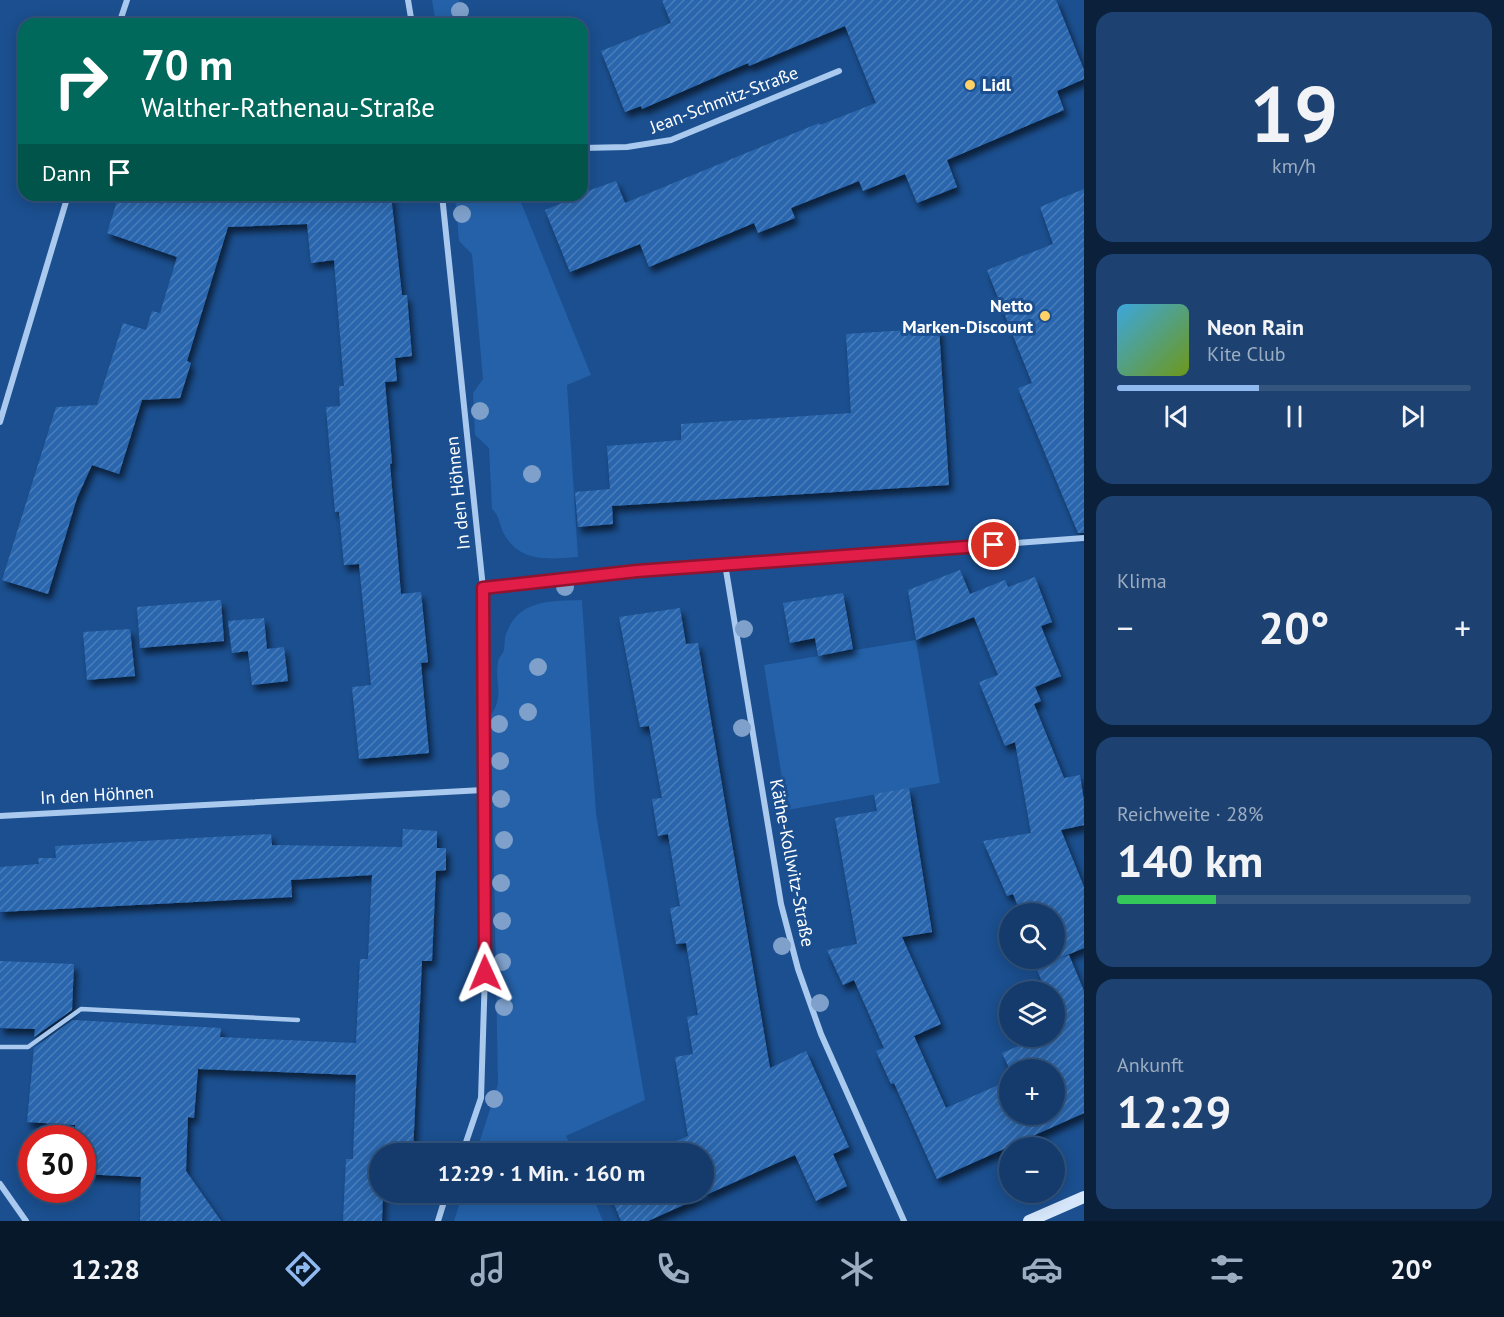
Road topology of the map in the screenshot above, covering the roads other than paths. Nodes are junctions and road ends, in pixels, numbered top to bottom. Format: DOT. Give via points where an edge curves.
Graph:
graph roads {
  1 [pos="127,0"];
  2 [pos="408,0"];
  3 [pos="122,18"];
  4 [pos="411,18"];
  5 [pos="839,71"];
  6 [pos="588,148"];
  7 [pos="66,201"];
  8 [pos="443,201"];
  9 [pos="0,422"];
  10 [pos="1084,538"];
  11 [pos="725,564"];
  12 [pos="483,588"];
  13 [pos="483,790"];
  14 [pos="0,816"];
  15 [pos="298,1020"];
  16 [pos="0,1047"];
  17 [pos="466,1143"];
  18 [pos="0,1184"];
  19 [pos="1084,1197"];
  20 [pos="444,1203"];
  21 [pos="27,1221"];
  22 [pos="438,1221"];
  23 [pos="904,1221"];
  24 [pos="1029,1221"];
  1 -- 3 [label="street"];
  2 -- 4 [label="street"];
  5 -- 6 [label="street, Jean-Schmitz-Straße" via="671,140"];
  7 -- 9 [label="street"];
  8 -- 12 [label="street, In den Höhnen"];
  10 -- 11 [label="street"];
  11 -- 12 [label="street"];
  11 -- 23 [label="street, Käthe-Kollwitz-Straße" via="782,904 798,969 825,1044"];
  12 -- 13 [label="street, In den Höhnen"];
  13 -- 14 [label="street, In den Höhnen"];
  13 -- 17 [label="street, In den Höhnen" via="485,973 481,1098"];
  15 -- 16 [label="lane" via="81,1009 28,1047"];
  18 -- 21 [label="street"];
  19 -- 24 [label="main road"];
  20 -- 22 [label="street"];
}
